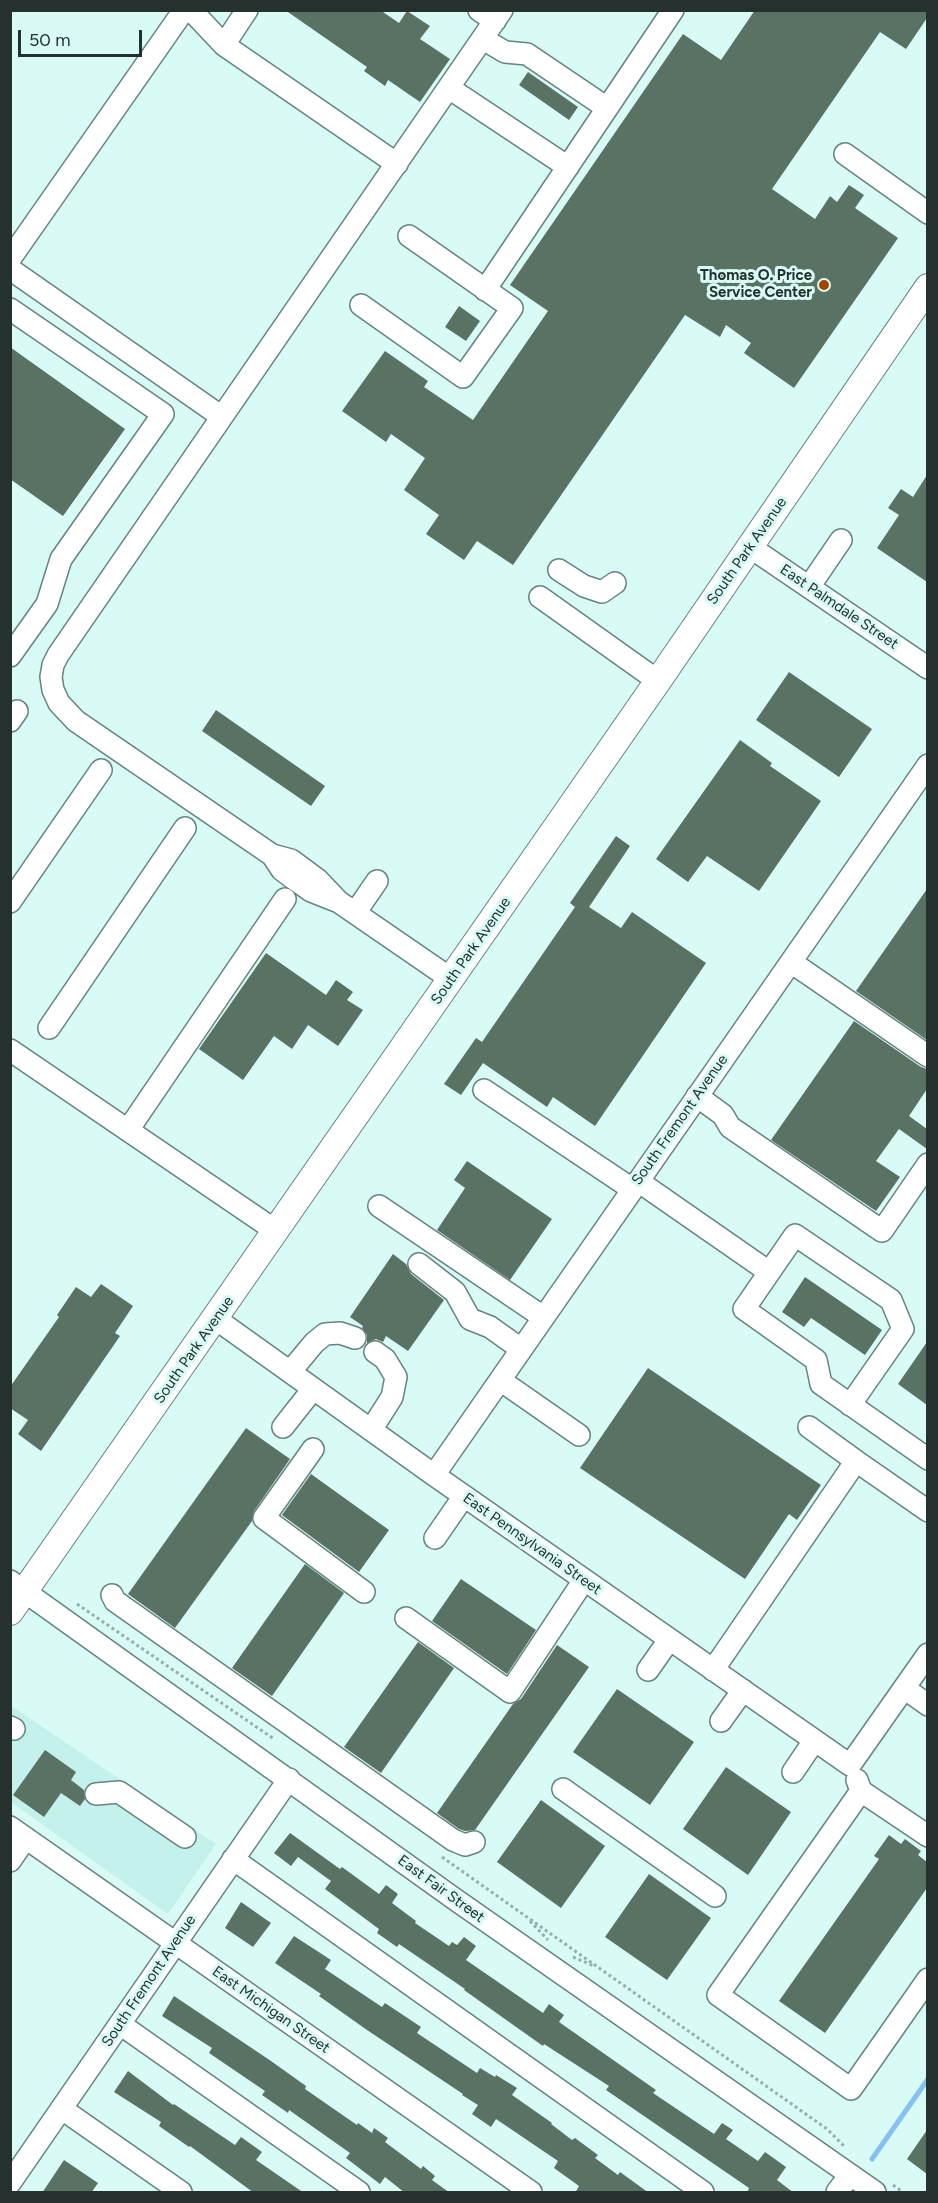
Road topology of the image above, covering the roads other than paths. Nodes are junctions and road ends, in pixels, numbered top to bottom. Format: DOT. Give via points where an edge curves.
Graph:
graph roads {
  1 [pos="184,10"];
  2 [pos="191,10"];
  3 [pos="248,10"];
  4 [pos="673,10"];
  5 [pos="490,20"];
  6 [pos="224,45"];
  7 [pos="448,88"];
  8 [pos="608,108"];
  9 [pos="845,154"];
  10 [pos="397,164"];
  11 [pos="568,167"];
  12 [pos="927,213"];
  13 [pos="409,236"];
  14 [pos="10,259"];
  15 [pos="10,269"];
  16 [pos="927,287"];
  17 [pos="485,290"];
  18 [pos="361,305"];
  19 [pos="10,309"];
  20 [pos="222,417"];
  21 [pos="841,540"];
  22 [pos="750,547"];
  23 [pos="559,570"];
  24 [pos="615,583"];
  25 [pos="809,587"];
  26 [pos="540,597"];
  27 [pos="10,656"];
  28 [pos="927,668"];
  29 [pos="658,681"];
  30 [pos="927,765"];
  31 [pos="101,770"];
  32 [pos="185,828"];
  33 [pos="376,881"];
  34 [pos="285,899"];
  35 [pos="10,902"];
  36 [pos="347,908"];
  37 [pos="791,962"];
  38 [pos="451,979"];
  39 [pos="49,1028"];
  40 [pos="10,1050"];
  41 [pos="927,1056"];
  42 [pos="484,1090"];
  43 [pos="697,1096"];
  44 [pos="128,1130"];
  45 [pos="927,1164"];
  46 [pos="635,1185"];
  47 [pos="379,1206"];
  48 [pos="276,1232"];
  49 [pos="419,1264"];
  50 [pos="769,1272"];
  51 [pos="543,1317"];
  52 [pos="216,1319"];
  53 [pos="355,1338"];
  54 [pos="521,1349"];
  55 [pos="375,1352"];
  56 [pos="290,1372"];
  57 [pos="500,1380"];
  58 [pos="314,1389"];
  59 [pos="850,1405"];
  60 [pos="283,1427"];
  61 [pos="809,1427"];
  62 [pos="370,1430"];
  63 [pos="579,1435"];
  64 [pos="313,1449"];
  65 [pos="927,1459"];
  66 [pos="856,1461"];
  67 [pos="434,1475"];
  68 [pos="464,1496"];
  69 [pos="927,1511"];
  70 [pos="435,1538"];
  71 [pos="584,1580"];
  72 [pos="18,1586"];
  73 [pos="364,1592"];
  74 [pos="112,1595"];
  75 [pos="10,1612"];
  76 [pos="406,1618"];
  77 [pos="669,1640"];
  78 [pos="927,1654"];
  79 [pos="648,1670"];
  80 [pos="713,1670"];
  81 [pos="904,1689"];
  82 [pos="742,1690"];
  83 [pos="927,1705"];
  84 [pos="721,1721"];
  85 [pos="814,1741"];
  86 [pos="850,1766"];
  87 [pos="793,1772"];
  88 [pos="289,1779"];
  89 [pos="563,1789"];
  90 [pos="861,1791"];
  91 [pos="96,1794"];
  92 [pos="18,1833"];
  93 [pos="927,1836"];
  94 [pos="184,1837"];
  95 [pos="474,1842"];
  96 [pos="233,1859"];
  97 [pos="10,1861"];
  98 [pos="715,1896"];
  99 [pos="176,1943"];
  100 [pos="927,1979"];
  101 [pos="120,2024"];
  102 [pos="62,2109"];
  103 [pos="20,2152"];
  104 [pos="850,2175"];
  105 [pos="10,2183"];
  106 [pos="880,2186"];
  107 [pos="181,2193"];
  108 [pos="359,2193"];
  109 [pos="531,2193"];
  110 [pos="703,2193"];
  111 [pos="837,2193"];
  1 -- 14 [label="street"];
  2 -- 6 [label="street"];
  3 -- 6 [label="street"];
  4 -- 8 [label="street"];
  5 -- 7 [label="street"];
  5 -- 8 [label="street" via="505,52 527,54"];
  6 -- 10 [label="street"];
  7 -- 10 [label="street"];
  7 -- 11 [label="street"];
  8 -- 11 [label="street"];
  9 -- 12 [label="street"];
  10 -- 20 [label="street"];
  11 -- 17 [label="street"];
  13 -- 17 [label="street"];
  15 -- 20 [label="street"];
  16 -- 22 [label="main road, South Park Avenue"];
  17 -- 18 [label="street" via="512,308 463,377"];
  19 -- 27 [label="street" via="163,414 61,559 47,604"];
  20 -- 36 [label="street" via="58,655 51,677 53,690 76,721 272,855 291,860"];
  21 -- 25 [label="street"];
  22 -- 25 [label="street, East Palmdale Street"];
  22 -- 29 [label="main road, South Park Avenue"];
  23 -- 24 [label="street" via="602,592"];
  25 -- 28 [label="street, East Palmdale Street"];
  26 -- 29 [label="street"];
  29 -- 38 [label="main road, South Park Avenue"];
  30 -- 37 [label="street, South Fremont Avenue"];
  31 -- 35 [label="street"];
  32 -- 39 [label="street"];
  33 -- 36 [label="street"];
  34 -- 44 [label="street"];
  36 -- 38 [label="street"];
  37 -- 41 [label="street"];
  37 -- 43 [label="street, South Fremont Avenue"];
  38 -- 48 [label="main road, South Park Avenue"];
  40 -- 44 [label="street"];
  42 -- 46 [label="street"];
  43 -- 45 [label="street" via="723,1115 730,1127 882,1231"];
  43 -- 46 [label="street, South Fremont Avenue"];
  44 -- 48 [label="street"];
  46 -- 50 [label="street"];
  46 -- 51 [label="street, South Fremont Avenue"];
  47 -- 51 [label="street"];
  48 -- 52 [label="main road, South Park Avenue"];
  49 -- 54 [label="street" via="455,1292 470,1319 490,1327"];
  50 -- 59 [label="street" via="744,1309 816,1360 821,1384"];
  50 -- 59 [label="street" via="795,1235 891,1300 903,1329"];
  51 -- 54 [label="street, South Fremont Avenue"];
  52 -- 56 [label="street, East Pennsylvania Street"];
  52 -- 72 [label="main road, South Park Avenue"];
  53 -- 56 [label="street" via="340,1333 324,1334"];
  54 -- 57 [label="street, South Fremont Avenue"];
  55 -- 62 [label="street" via="385,1359 396,1377 392,1397"];
  56 -- 58 [label="street, East Pennsylvania Street"];
  57 -- 63 [label="street"];
  57 -- 67 [label="street, South Fremont Avenue"];
  58 -- 60 [label="street"];
  58 -- 62 [label="street, East Pennsylvania Street"];
  59 -- 65 [label="street"];
  61 -- 66 [label="street"];
  62 -- 67 [label="street, East Pennsylvania Street"];
  64 -- 73 [label="street" via="264,1518"];
  66 -- 69 [label="street"];
  66 -- 80 [label="street"];
  67 -- 68 [label="street, East Pennsylvania Street"];
  68 -- 70 [label="street"];
  68 -- 71 [label="street, East Pennsylvania Street"];
  71 -- 76 [label="street" via="510,1692"];
  71 -- 77 [label="street, East Pennsylvania Street"];
  72 -- 75 [label="main road, South Park Avenue"];
  72 -- 88 [label="street, East Fair Street"];
  74 -- 95 [label="street" via="115,1601 453,1840 465,1845"];
  77 -- 79 [label="street"];
  77 -- 80 [label="street, East Pennsylvania Street"];
  78 -- 81 [label="street"];
  80 -- 82 [label="street, East Pennsylvania Street"];
  81 -- 83 [label="street"];
  81 -- 86 [label="street"];
  82 -- 84 [label="street"];
  82 -- 85 [label="street, East Pennsylvania Street"];
  85 -- 86 [label="street, East Pennsylvania Street"];
  85 -- 87 [label="street"];
  86 -- 90 [label="street"];
  88 -- 96 [label="street, South Fremont Avenue"];
  88 -- 104 [label="street, East Fair Street"];
  89 -- 98 [label="street"];
  90 -- 93 [label="street"];
  90 -- 100 [label="street" via="718,1995 851,2089"];
  91 -- 94 [label="street" via="119,1792"];
  92 -- 97 [label="street"];
  92 -- 99 [label="street, East Michigan Street"];
  96 -- 99 [label="street, South Fremont Avenue"];
  96 -- 110 [label="street"];
  99 -- 101 [label="street, South Fremont Avenue"];
  99 -- 109 [label="street, East Michigan Street"];
  101 -- 102 [label="street, South Fremont Avenue"];
  101 -- 108 [label="street"];
  102 -- 103 [label="street, South Fremont Avenue"];
  102 -- 107 [label="street"];
  103 -- 105 [label="street, South Fremont Avenue"];
  104 -- 106 [label="street, East Fair Street"];
  104 -- 111 [label="street"];
}
